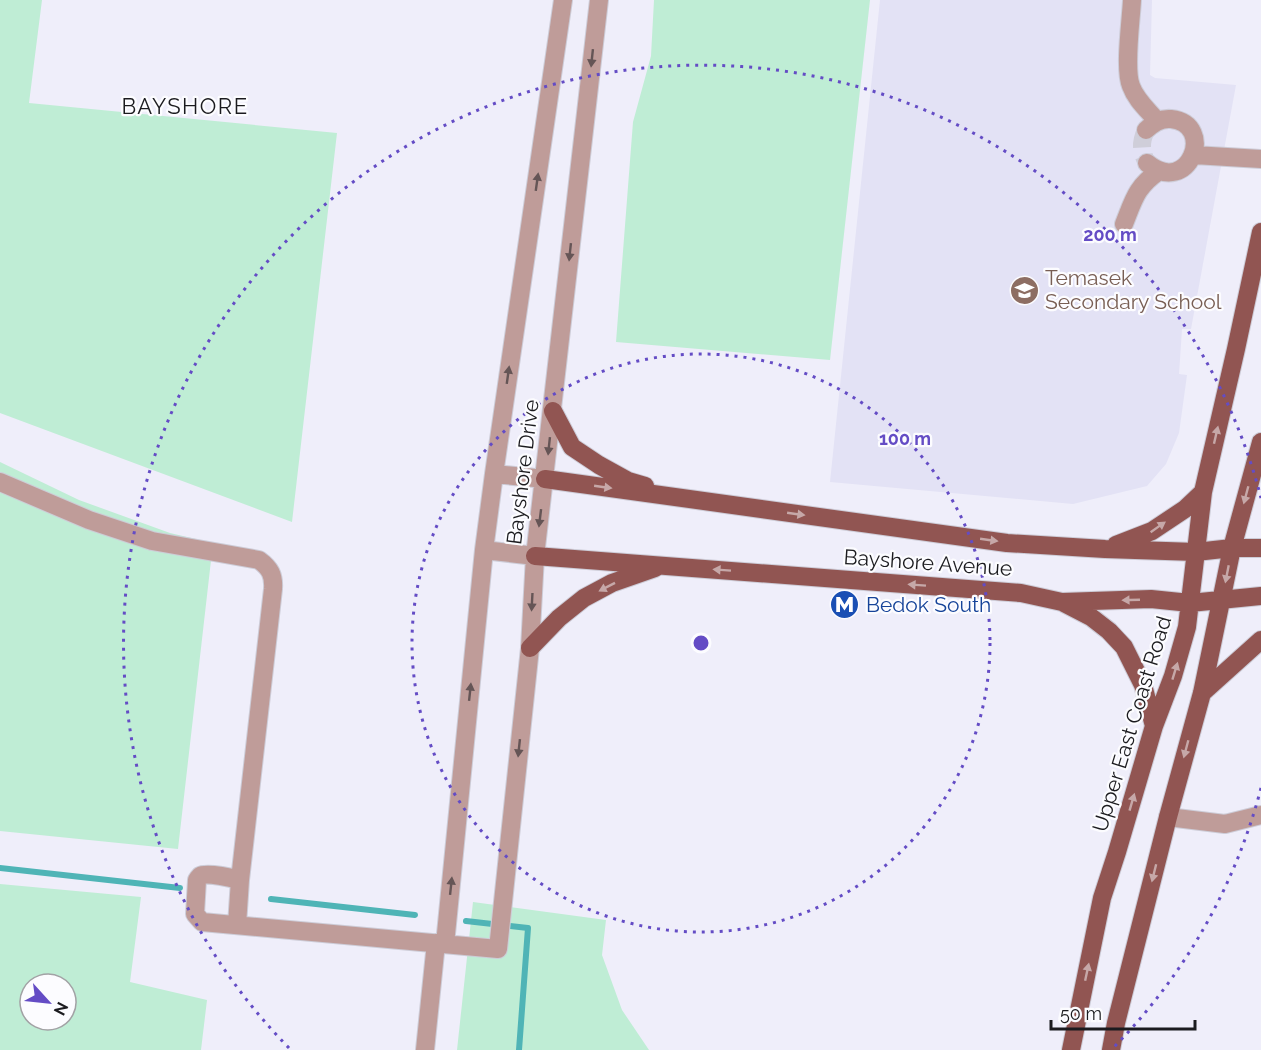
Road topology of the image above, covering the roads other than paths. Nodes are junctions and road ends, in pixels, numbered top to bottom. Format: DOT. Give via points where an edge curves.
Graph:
graph roads {
  1 [pos="563,0"];
  2 [pos="599,0"];
  3 [pos="1132,0"];
  4 [pos="1194,155"];
  5 [pos="1261,159"];
  6 [pos="1124,224"];
  7 [pos="1261,232"];
  8 [pos="553,411"];
  9 [pos="1261,442"];
  10 [pos="494,474"];
  11 [pos="545,479"];
  12 [pos="0,482"];
  13 [pos="1203,492"];
  14 [pos="680,498"];
  15 [pos="1232,548"];
  16 [pos="1261,548"];
  17 [pos="1105,549"];
  18 [pos="484,550"];
  19 [pos="1196,552"];
  20 [pos="536,556"];
  21 [pos="662,566"];
  22 [pos="1261,596"];
  23 [pos="1222,599"];
  24 [pos="1062,602"];
  25 [pos="1190,603"];
  26 [pos="1261,640"];
  27 [pos="530,648"];
  28 [pos="1202,693"];
  29 [pos="1154,726"];
  30 [pos="1261,815"];
  31 [pos="1168,817"];
  32 [pos="240,880"];
  33 [pos="237,926"];
  34 [pos="441,944"];
  35 [pos="425,1050"];
  36 [pos="1071,1050"];
  37 [pos="1111,1050"];
  10 -- 1 [label="street, Bayshore Drive, one-way"];
  2 -- 8 [label="street, Bayshore Drive, one-way"];
  3 -- 4 [label="street" via="1129,79 1151,126 1167,118 1186,125 1193,134"];
  4 -- 5 [label="street"];
  4 -- 6 [label="street" via="1188,164 1170,173 1153,167 1134,196"];
  13 -- 7 [label="main road, Upper East Coast Road, one-way"];
  8 -- 11 [label="street, Bayshore Drive, one-way"];
  8 -- 14 [label="main road, Bayshore Avenue" via="572,447 628,480"];
  9 -- 15 [label="main road, one-way"];
  10 -- 11 [label="street, Bayshore Avenue"];
  10 -- 18 [label="street, Bayshore Drive"];
  11 -- 14 [label="main road, Bayshore Avenue, one-way"];
  11 -- 20 [label="street, Bayshore Drive, one-way"];
  12 -- 32 [label="street" via="89,520 152,541 259,560 271,572 274,580"];
  17 -- 13 [label="main road, one-way" via="1152,531"];
  13 -- 19 [label="main road, Upper East Coast Road"];
  14 -- 17 [label="main road, Bayshore Avenue, one-way" via="1007,543"];
  15 -- 16 [label="main road, Bayshore Avenue"];
  15 -- 19 [label="main road, Bayshore Avenue"];
  15 -- 23 [label="main road, one-way"];
  17 -- 19 [label="main road, Bayshore Avenue"];
  18 -- 20 [label="street, Bayshore Avenue"];
  34 -- 18 [label="street, Bayshore Drive, one-way"];
  19 -- 25 [label="main road, Upper East Coast Road"];
  20 -- 21 [label="main road, Bayshore Avenue"];
  20 -- 27 [label="street, Bayshore Drive, one-way"];
  24 -- 21 [label="main road, Bayshore Avenue, one-way" via="1021,593"];
  21 -- 27 [label="main road, Bayshore Avenue, one-way" via="612,583 584,598"];
  22 -- 23 [label="main road, Bayshore Avenue"];
  23 -- 25 [label="main road, Bayshore Avenue"];
  23 -- 28 [label="main road"];
  25 -- 24 [label="main road, Bayshore Avenue, one-way" via="1151,599"];
  24 -- 29 [label="main road" via="1091,617 1124,647 1143,685"];
  29 -- 25 [label="main road, Upper East Coast Road, one-way" via="1173,676"];
  26 -- 28 [label="main road"];
  27 -- 34 [label="street, Bayshore Drive, one-way" via="498,949"];
  28 -- 31 [label="main road, one-way"];
  36 -- 29 [label="main road, Upper East Coast Road, one-way" via="1102,898"];
  30 -- 31 [label="street" via="1225,824"];
  31 -- 37 [label="main road, one-way"];
  32 -- 33 [label="street"];
  32 -- 33 [label="street" via="202,875 197,880 195,914 202,922"];
  33 -- 34 [label="street"];
  34 -- 35 [label="street, Bayshore Drive"];
}
